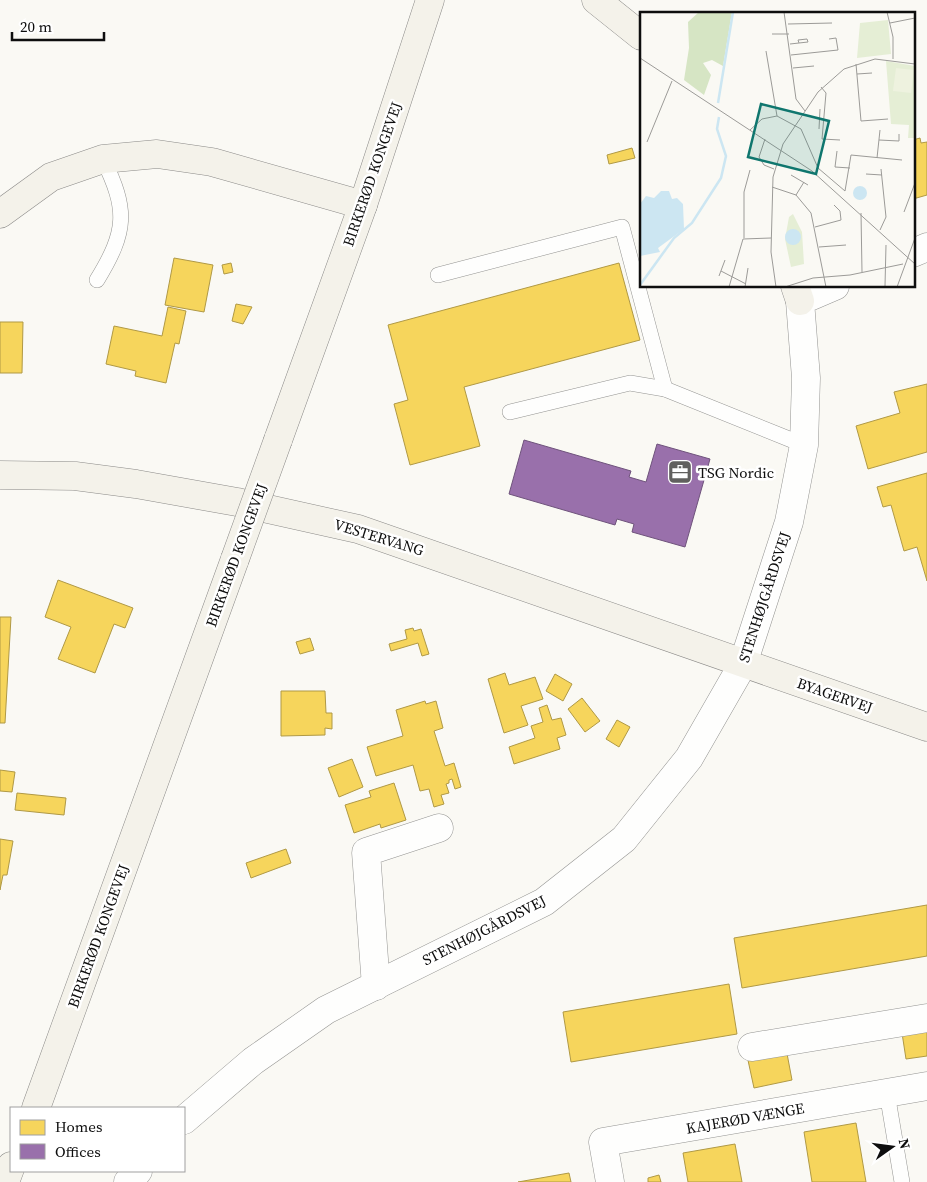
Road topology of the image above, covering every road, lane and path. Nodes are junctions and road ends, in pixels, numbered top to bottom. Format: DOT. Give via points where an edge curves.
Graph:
graph roads {
  1 [pos="430,0"];
  2 [pos="596,0"];
  3 [pos="640,35"];
  4 [pos="103,159"];
  5 [pos="363,205"];
  6 [pos="0,214"];
  7 [pos="927,247"];
  8 [pos="914,253"];
  9 [pos="438,275"];
  10 [pos="97,280"];
  11 [pos="826,288"];
  12 [pos="798,294"];
  13 [pos="665,389"];
  14 [pos="510,412"];
  15 [pos="804,445"];
  16 [pos="0,475"];
  17 [pos="743,664"];
  18 [pos="927,727"];
  19 [pos="439,828"];
  20 [pos="376,986"];
  21 [pos="927,1018"];
  22 [pos="752,1047"];
  23 [pos="927,1086"];
  24 [pos="887,1093"];
  25 [pos="36,1107"];
  26 [pos="185,1119"];
  27 [pos="10,1169"];
  28 [pos="137,1172"];
  29 [pos="5,1182"];
  30 [pos="128,1182"];
  31 [pos="610,1182"];
  32 [pos="902,1182"];
  1 -- 5 [label="main road, BIRKERØD KONGEVEJ"];
  2 -- 3 [label="main road"];
  4 -- 5 [label="main road" via="157,154 212,162"];
  4 -- 6 [label="main road" via="51,177"];
  4 -- 10 [label="lane" via="117,188 121,221 114,252"];
  5 -- 25 [label="main road, BIRKERØD KONGEVEJ, bridge"];
  7 -- 8 [label="street"];
  9 -- 13 [label="lane" via="622,227"];
  11 -- 12 [label="street"];
  12 -- 15 [label="street, STENHØJGÅRDSVEJ" via="806,378"];
  13 -- 14 [label="lane" via="630,383"];
  13 -- 15 [label="lane"];
  15 -- 17 [label="street, STENHØJGÅRDSVEJ" via="789,522"];
  16 -- 17 [label="main road, VESTERVANG" via="75,476 136,484 358,529"];
  17 -- 18 [label="main road, BYAGERVEJ"];
  17 -- 20 [label="street, STENHØJGÅRDSVEJ" via="689,758 624,839 544,902"];
  19 -- 20 [label="street" via="366,852"];
  20 -- 26 [label="street, STENHØJGÅRDSVEJ" via="326,1010 253,1061"];
  21 -- 22 [label="street"];
  23 -- 24 [label="street, KAJERØD VÆNGE"];
  24 -- 31 [label="street, KAJERØD VÆNGE" via="603,1142"];
  24 -- 32 [label="lane"];
  27 -- 29 [label="main road"];
  28 -- 30 [label="street"];
}
